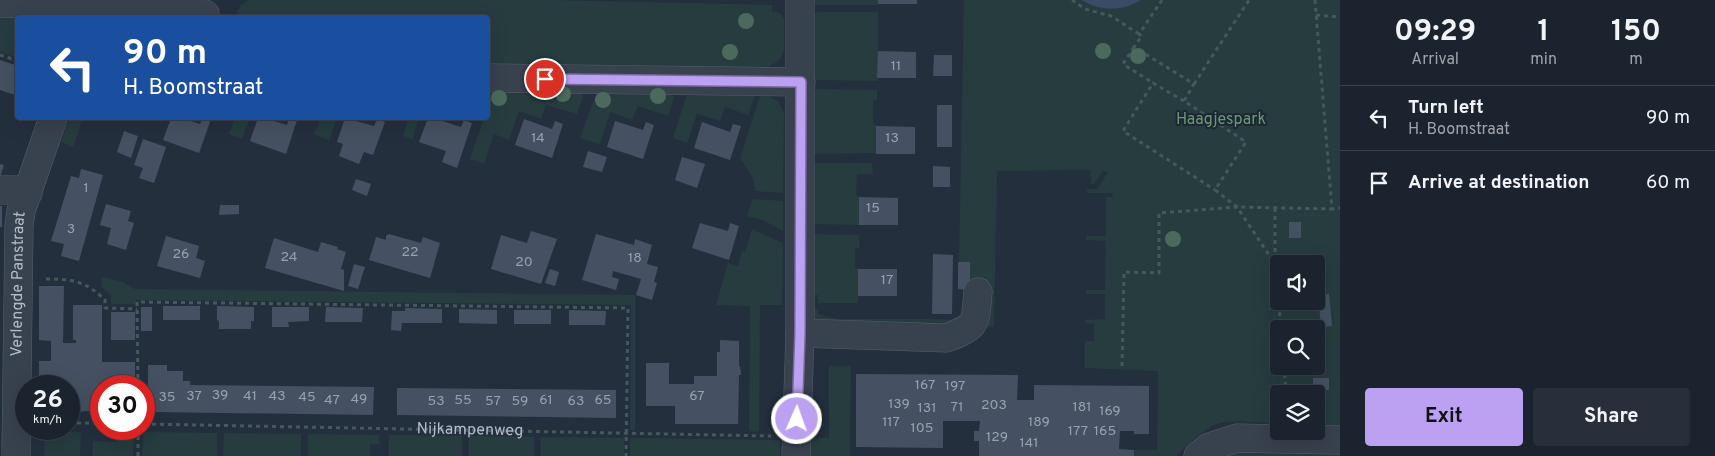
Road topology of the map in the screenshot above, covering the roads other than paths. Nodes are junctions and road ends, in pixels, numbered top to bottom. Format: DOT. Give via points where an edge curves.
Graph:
graph roads {
  1 [pos="800,0"];
  2 [pos="0,3"];
  3 [pos="81,11"];
  4 [pos="210,11"];
  5 [pos="490,78"];
  6 [pos="801,82"];
  7 [pos="52,120"];
  8 [pos="0,190"];
  9 [pos="28,193"];
  10 [pos="978,292"];
  11 [pos="800,333"];
  12 [pos="1340,440"];
  13 [pos="796,446"];
  14 [pos="16,456"];
  15 [pos="1198,456"];
  1 -- 6 [label="street"];
  2 -- 3 [label="street"];
  3 -- 4 [label="street"];
  5 -- 6 [label="street"];
  6 -- 11 [label="street"];
  7 -- 9 [label="street, Verlengde Panstraat"];
  8 -- 9 [label="street"];
  9 -- 14 [label="street, Verlengde Panstraat" via="19,226"];
  10 -- 11 [label="street" via="976,320 968,329 947,338"];
  11 -- 13 [label="street"];
  12 -- 15 [label="street" via="1237,438 1209,446"];
}
